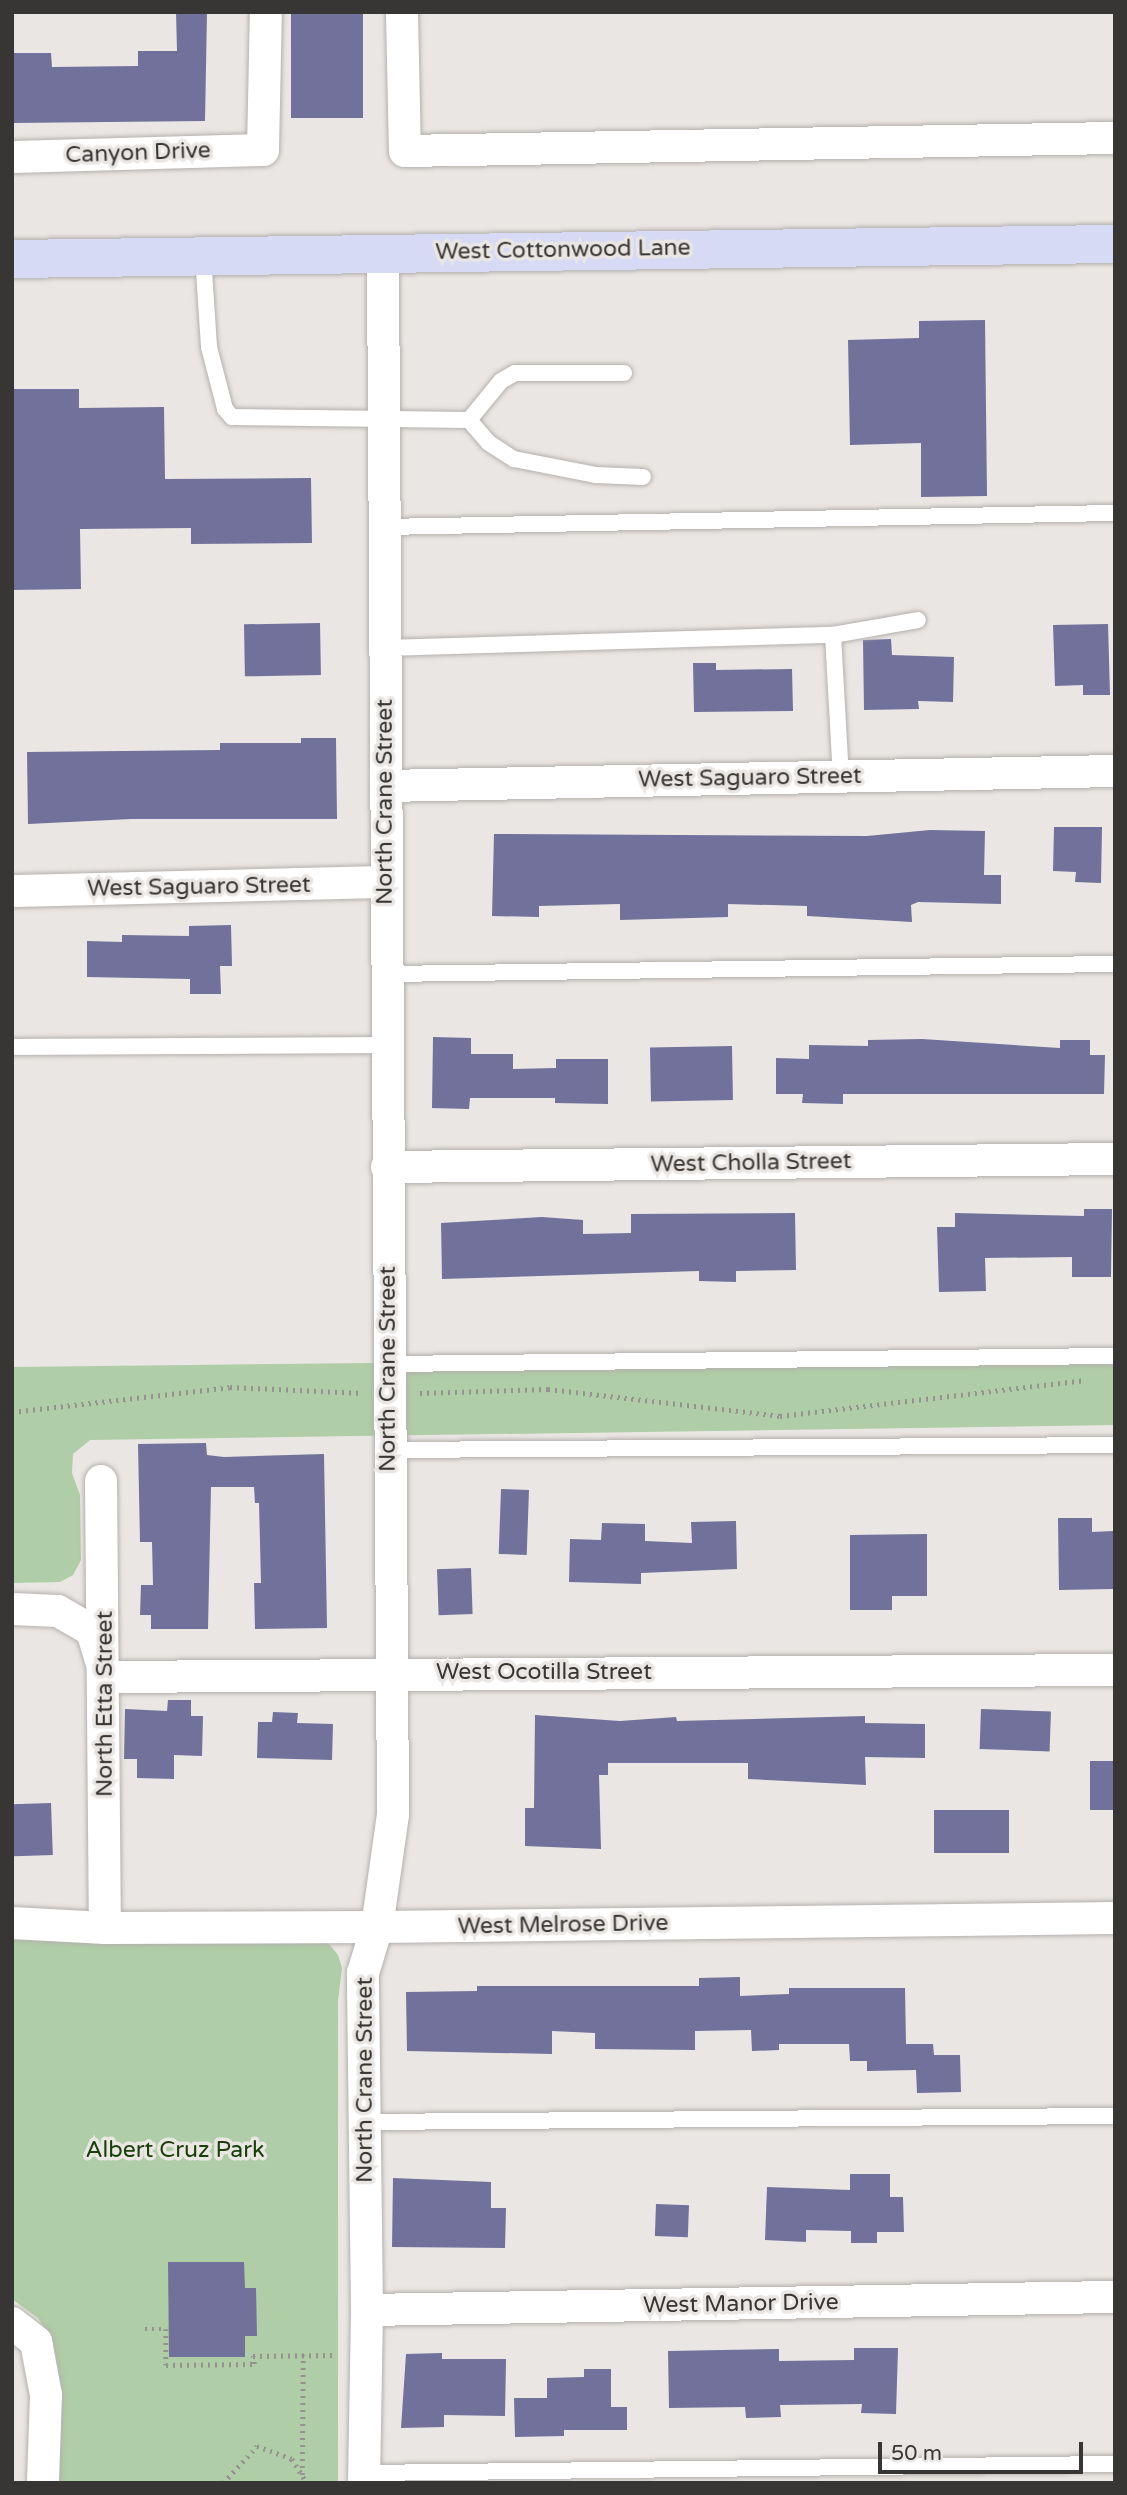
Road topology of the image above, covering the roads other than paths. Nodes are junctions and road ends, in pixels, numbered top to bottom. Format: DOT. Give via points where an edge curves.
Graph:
graph roads {
  1 [pos="266,12"];
  2 [pos="402,12"];
  3 [pos="1115,138"];
  4 [pos="12,157"];
  5 [pos="1115,244"];
  6 [pos="383,251"];
  7 [pos="203,256"];
  8 [pos="12,260"];
  9 [pos="624,373"];
  10 [pos="384,419"];
  11 [pos="469,419"];
  12 [pos="643,477"];
  13 [pos="1115,513"];
  14 [pos="384,527"];
  15 [pos="918,620"];
  16 [pos="833,635"];
  17 [pos="385,648"];
  18 [pos="1115,771"];
  19 [pos="841,776"];
  20 [pos="386,786"];
  21 [pos="386,882"];
  22 [pos="12,891"];
  23 [pos="1115,964"];
  24 [pos="386,974"];
  25 [pos="387,1045"];
  26 [pos="12,1047"];
  27 [pos="1115,1159"];
  28 [pos="387,1167"];
  29 [pos="1115,1356"];
  30 [pos="388,1379"];
  31 [pos="1115,1445"];
  32 [pos="388,1450"];
  33 [pos="101,1480"];
  34 [pos="12,1609"];
  35 [pos="1115,1670"];
  36 [pos="389,1673"];
  37 [pos="106,1677"];
  38 [pos="1115,1918"];
  39 [pos="12,1923"];
  40 [pos="377,1927"];
  41 [pos="105,1928"];
  42 [pos="1115,2116"];
  43 [pos="363,2122"];
  44 [pos="1115,2297"];
  45 [pos="367,2310"];
  46 [pos="12,2323"];
  47 [pos="1115,2464"];
  48 [pos="364,2478"];
  49 [pos="43,2483"];
  1 -- 4 [label="street, Canyon Drive" via="263,150"];
  2 -- 3 [label="street" via="405,151"];
  5 -- 6 [label="main road, West Cottonwood Lane"];
  6 -- 7 [label="main road, West Cottonwood Lane"];
  6 -- 10 [label="street, North Crane Street"];
  7 -- 8 [label="main road, West Cottonwood Lane"];
  7 -- 10 [label="lane" via="209,347 225,409 232,417"];
  9 -- 11 [label="lane" via="516,373 501,381"];
  10 -- 11 [label="lane"];
  10 -- 14 [label="street, North Crane Street"];
  11 -- 12 [label="lane" via="489,443 514,459 596,475"];
  13 -- 14 [label="lane"];
  14 -- 17 [label="street, North Crane Street"];
  15 -- 16 [label="lane"];
  16 -- 17 [label="lane"];
  16 -- 19 [label="lane"];
  17 -- 20 [label="street, North Crane Street"];
  18 -- 19 [label="street, West Saguaro Street"];
  19 -- 20 [label="street, West Saguaro Street"];
  20 -- 21 [label="street, North Crane Street"];
  21 -- 22 [label="street, West Saguaro Street"];
  21 -- 24 [label="street, North Crane Street"];
  23 -- 24 [label="lane"];
  24 -- 25 [label="street, North Crane Street"];
  25 -- 26 [label="lane"];
  25 -- 28 [label="street, North Crane Street"];
  27 -- 28 [label="street, West Cholla Street"];
  28 -- 30 [label="street, North Crane Street"];
  29 -- 30 [label="lane"];
  30 -- 32 [label="street, North Crane Street"];
  31 -- 32 [label="lane"];
  32 -- 36 [label="street, North Crane Street"];
  33 -- 37 [label="street, North Etta Street"];
  34 -- 37 [label="street" via="58,1611 92,1631"];
  35 -- 36 [label="street, West Ocotilla Street"];
  36 -- 37 [label="street, West Ocotilla Street"];
  36 -- 40 [label="street, North Crane Street" via="393,1815"];
  37 -- 41 [label="street, North Etta Street"];
  38 -- 40 [label="street, West Melrose Drive"];
  39 -- 41 [label="street, West Melrose Drive"];
  40 -- 41 [label="street, West Melrose Drive"];
  40 -- 43 [label="street, North Crane Street" via="363,1973"];
  42 -- 43 [label="lane"];
  43 -- 45 [label="street, North Crane Street"];
  44 -- 45 [label="street, West Manor Drive"];
  45 -- 48 [label="street, North Crane Street"];
  46 -- 49 [label="street" via="36,2342 44,2382"];
  47 -- 48 [label="lane"];
}
